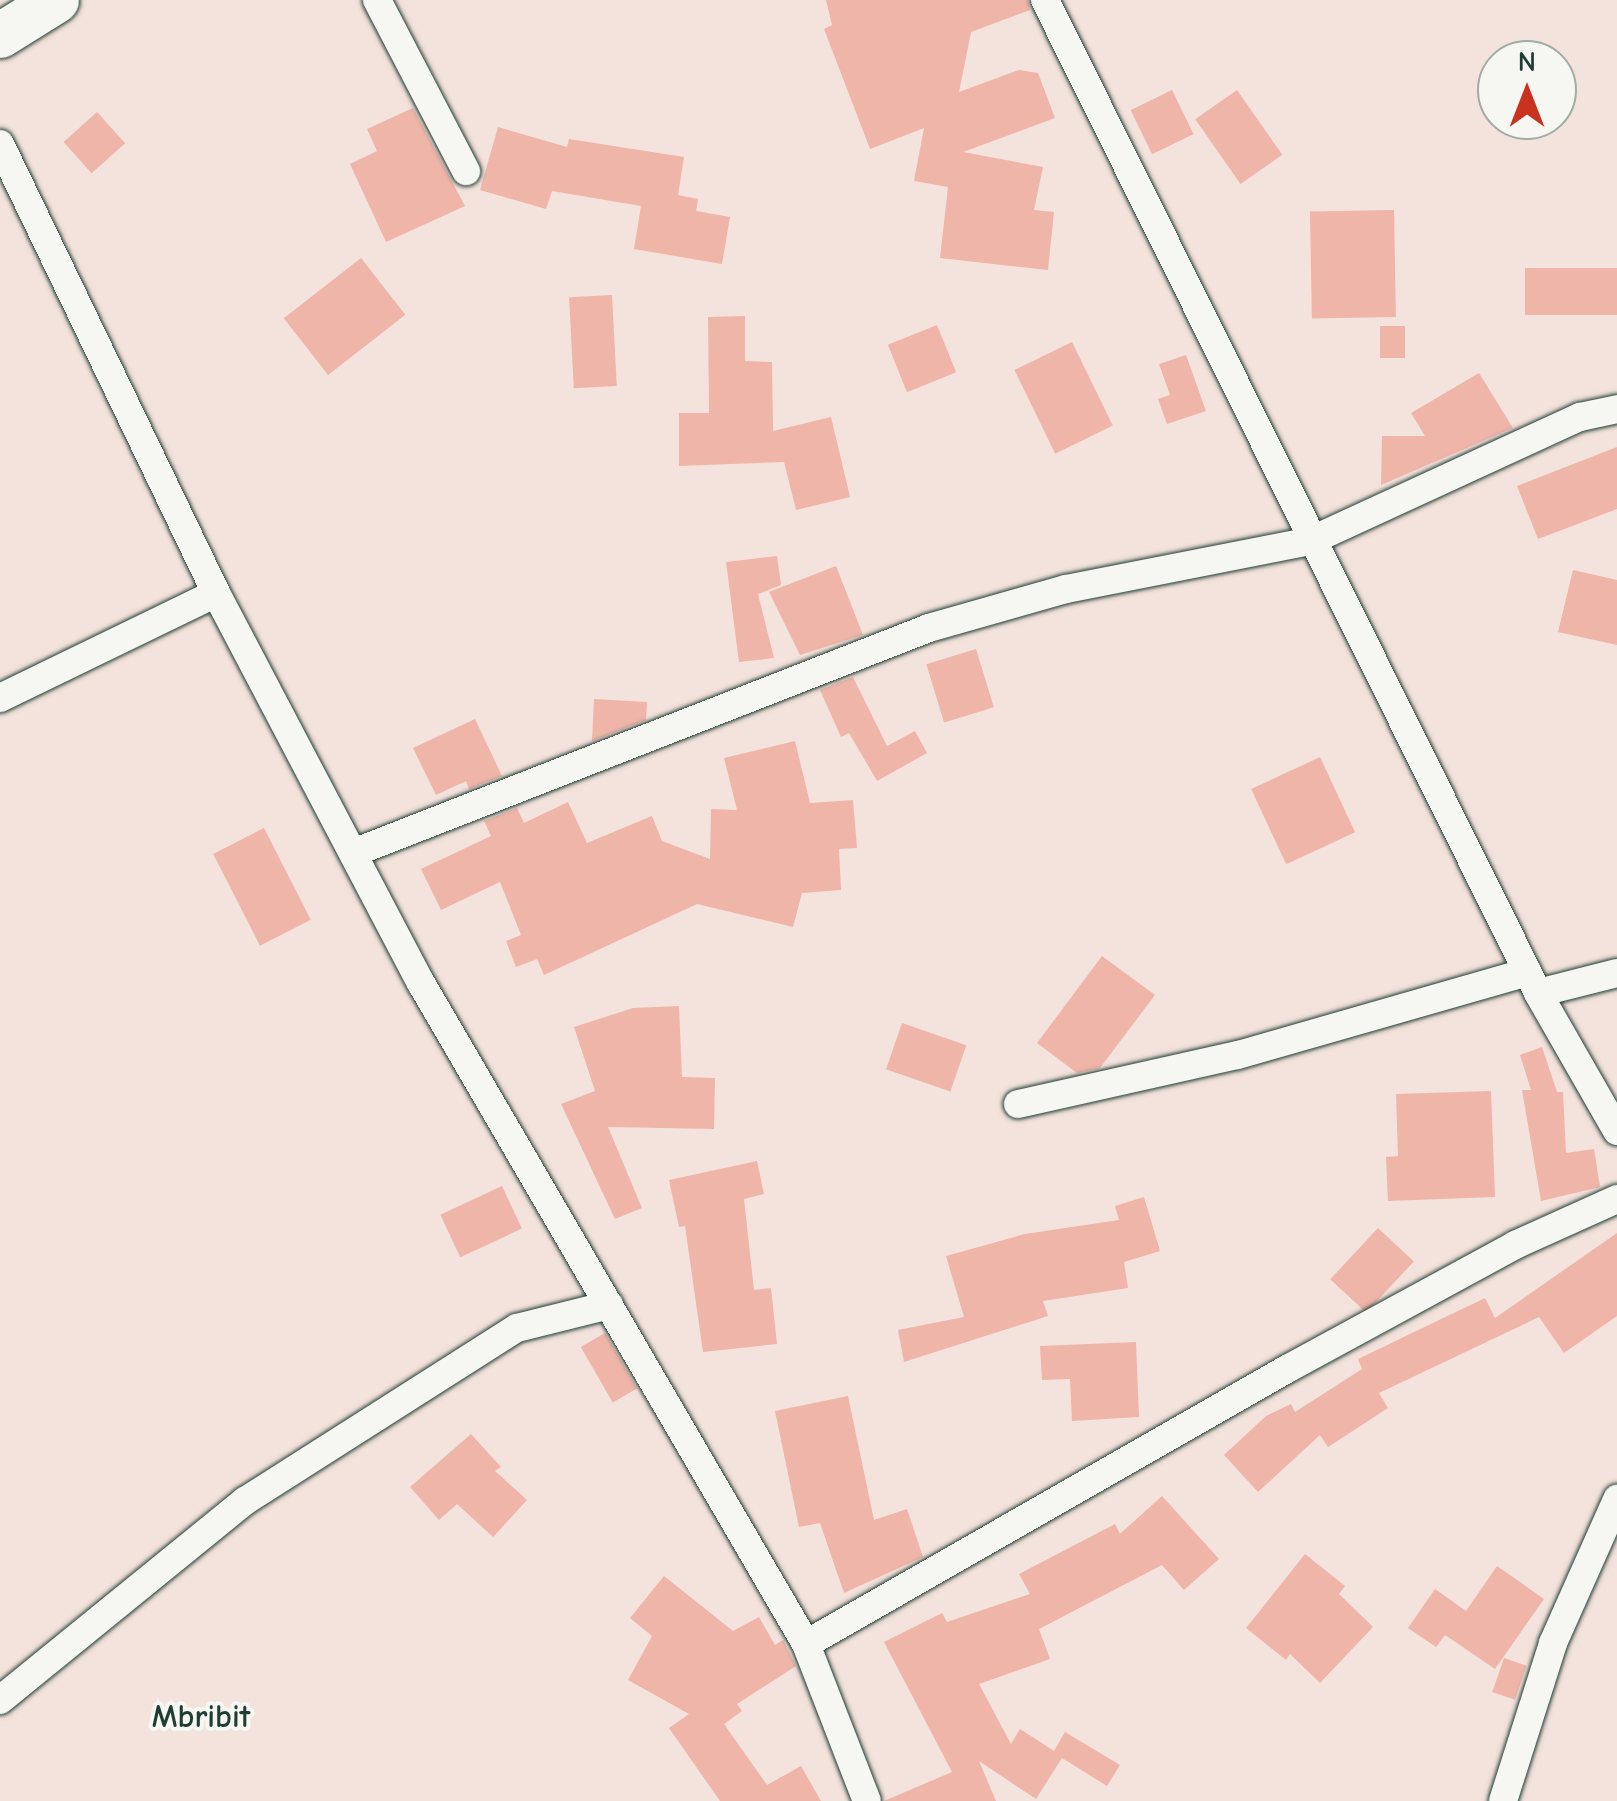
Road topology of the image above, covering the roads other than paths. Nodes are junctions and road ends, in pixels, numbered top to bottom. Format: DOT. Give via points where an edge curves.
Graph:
graph roads {
  1 [pos="56,0"];
  2 [pos="377,0"];
  3 [pos="1045,0"];
  4 [pos="0,36"];
  5 [pos="0,144"];
  6 [pos="466,172"];
  7 [pos="1617,409"];
  8 [pos="1310,541"];
  9 [pos="216,593"];
  10 [pos="0,698"];
  11 [pos="353,853"];
  12 [pos="1617,973"];
  13 [pos="1533,983"];
  14 [pos="1018,1104"];
  15 [pos="1617,1131"];
  16 [pos="1617,1199"];
  17 [pos="609,1306"];
  18 [pos="1617,1499"];
  19 [pos="806,1644"];
  20 [pos="0,1700"];
  21 [pos="867,1801"];
  22 [pos="1503,1801"];
  1 -- 4 [label="highway"];
  2 -- 6 [label="street"];
  3 -- 8 [label="street"];
  5 -- 9 [label="street"];
  7 -- 8 [label="street" via="1580,418"];
  8 -- 11 [label="street" via="1066,589 930,628"];
  8 -- 13 [label="street"];
  9 -- 10 [label="street"];
  9 -- 11 [label="street"];
  11 -- 17 [label="street"];
  12 -- 13 [label="street"];
  13 -- 14 [label="street"];
  13 -- 15 [label="street"];
  16 -- 19 [label="street" via="1516,1245 1288,1369"];
  17 -- 19 [label="street"];
  17 -- 20 [label="street" via="517,1328 244,1500"];
  18 -- 22 [label="street" via="1553,1643"];
  19 -- 21 [label="street"];
}
